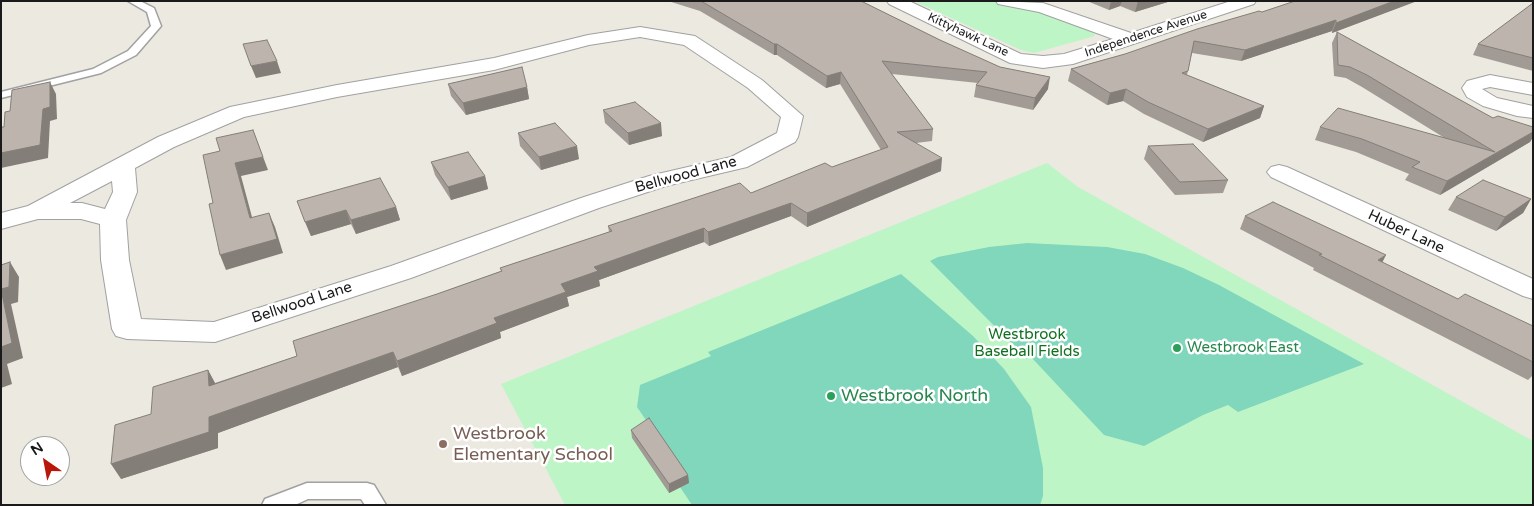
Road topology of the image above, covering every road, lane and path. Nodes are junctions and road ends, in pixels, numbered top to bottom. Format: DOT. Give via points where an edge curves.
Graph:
graph roads {
  1 [pos="132,1"];
  2 [pos="895,1"];
  3 [pos="1004,1"];
  4 [pos="1248,1"];
  5 [pos="1130,39"];
  6 [pos="1043,62"];
  7 [pos="1533,89"];
  8 [pos="1,95"];
  9 [pos="1533,112"];
  10 [pos="123,165"];
  11 [pos="1279,172"];
  12 [pos="37,211"];
  13 [pos="113,220"];
  14 [pos="1,221"];
  15 [pos="1533,290"];
  16 [pos="272,505"];
  17 [pos="376,505"];
  1 -- 8 [label="lane" via="151,10 156,26 132,53 97,71"];
  2 -- 6 [label="street, Kittyhawk Lane" via="1017,59"];
  3 -- 5 [label="street" via="1043,8"];
  4 -- 5 [label="street, Independence Avenue"];
  5 -- 6 [label="street, Independence Avenue" via="1066,60"];
  7 -- 9 [label="street" via="1490,82 1480,82 1472,88 1490,102"];
  10 -- 12 [label="street, Bellwood Lane"];
  10 -- 13 [label="street, Bellwood Lane" via="125,192"];
  10 -- 13 [label="street, Bellwood Lane" via="166,142 238,112 494,64 588,40 640,32 689,40 755,84 792,116 787,137 739,162 658,181 590,203 401,272 215,332 128,329 115,260"];
  11 -- 15 [label="street, Huber Lane"];
  12 -- 13 [label="street, Bellwood Lane" via="82,212"];
  12 -- 14 [label="street, Bellwood Lane"];
  16 -- 17 [label="lane" via="307,491 367,491"];
}
